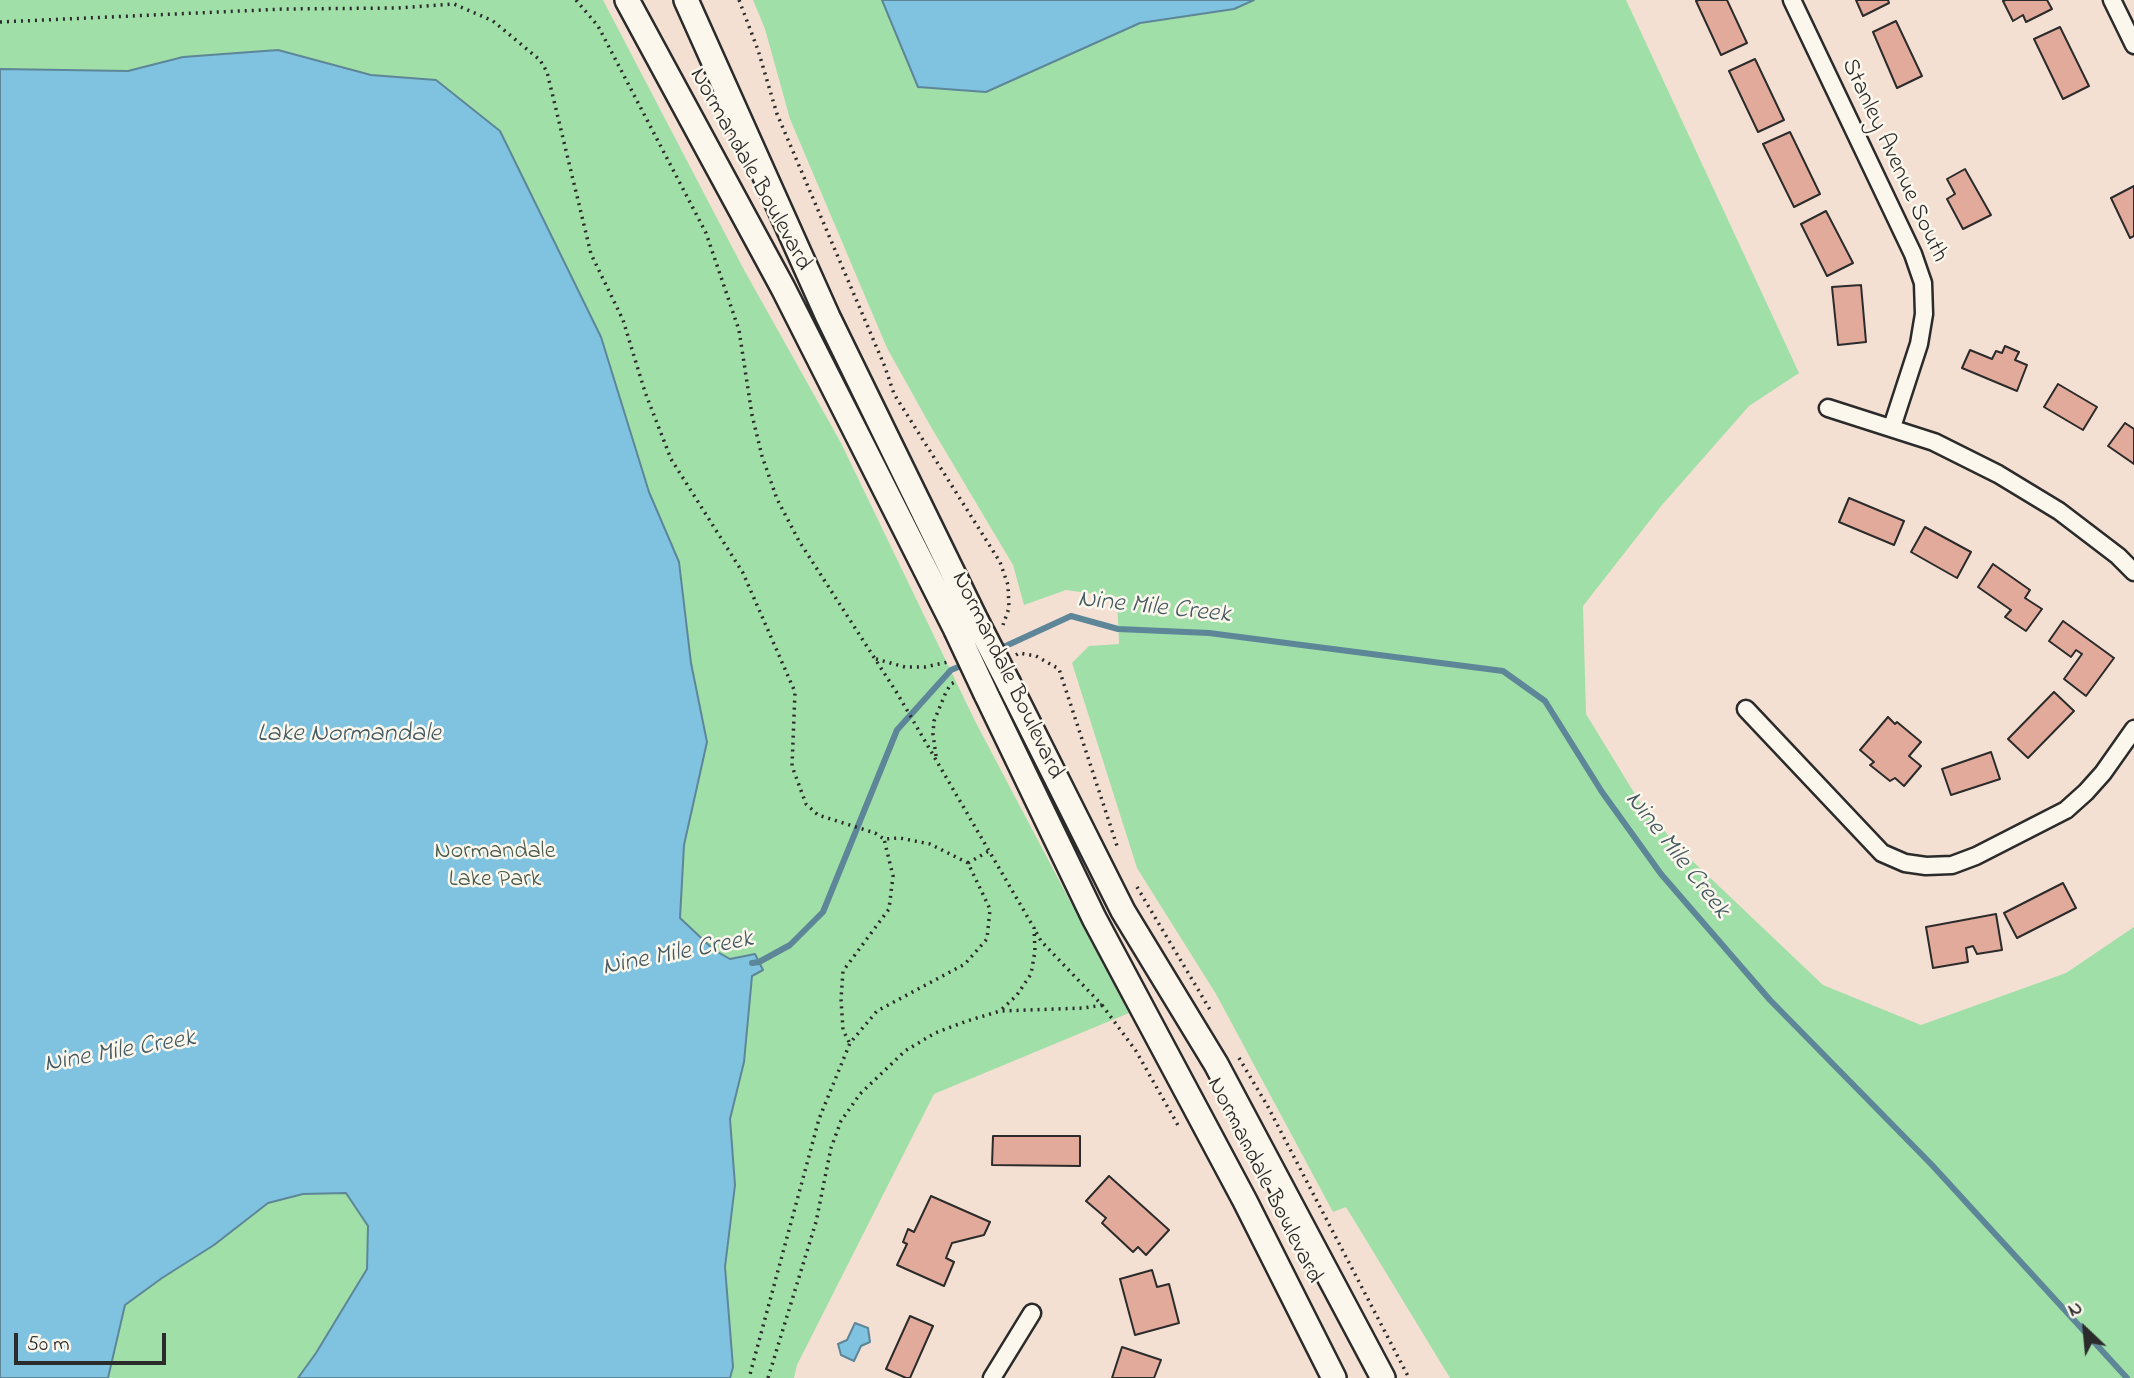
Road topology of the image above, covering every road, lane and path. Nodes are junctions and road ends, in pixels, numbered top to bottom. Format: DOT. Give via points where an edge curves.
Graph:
graph roads {
  1 [pos="410,0"];
  2 [pos="576,0"];
  3 [pos="627,0"];
  4 [pos="739,0"];
  5 [pos="1792,0"];
  6 [pos="2112,0"];
  7 [pos="689,5"];
  8 [pos="408,7"];
  9 [pos="0,22"];
  10 [pos="2134,45"];
  11 [pos="885,367"];
  12 [pos="1828,408"];
  13 [pos="1892,427"];
  14 [pos="2134,572"];
  15 [pos="966,625"];
  16 [pos="1746,709"];
  17 [pos="2134,729"];
  18 [pos="884,839"];
  19 [pos="989,850"];
  20 [pos="968,863"];
  21 [pos="1034,928"];
  22 [pos="1102,1004"];
  23 [pos="1000,1011"];
  24 [pos="850,1043"];
  25 [pos="1182,1133"];
  26 [pos="1032,1313"];
  27 [pos="750,1378"];
  28 [pos="768,1378"];
  29 [pos="992,1378"];
  30 [pos="1334,1378"];
  31 [pos="1383,1378"];
  1 -- 8 [label="path"];
  2 -- 19 [label="path" via="598,26 706,233 739,330 752,415 777,499"];
  3 -- 15 [label="main road, Normandale Boulevard"];
  4 -- 11 [label="path" via="777,114"];
  5 -- 13 [label="street, Stanley Avenue South" via="1923,283 1919,344"];
  6 -- 10 [label="street"];
  7 -- 15 [label="main road, Normandale Boulevard"];
  8 -- 9 [label="path"];
  8 -- 18 [label="path" via="454,4 493,21 540,60 547,72 591,254 623,320 671,459 743,573 795,692 792,766 806,804 818,815"];
  12 -- 13 [label="street"];
  13 -- 14 [label="street" via="1998,474 2059,512"];
  15 -- 30 [label="main road, Normandale Boulevard, bridge" via="986,694 1094,918"];
  15 -- 31 [label="main road, Normandale Boulevard, bridge" via="1009,684 1123,911 1216,1065"];
  16 -- 17 [label="street" via="1882,853 1926,866 1952,865 1976,856 2066,810 2103,773"];
  18 -- 20 [label="path" via="930,844"];
  18 -- 24 [label="path" via="893,876 889,909 843,971 844,1030"];
  19 -- 20 [label="path"];
  19 -- 21 [label="path"];
  20 -- 24 [label="path" via="990,909 987,939 965,964 877,1011"];
  21 -- 22 [label="path"];
  21 -- 23 [label="path" via="1031,974"];
  22 -- 23 [label="path"];
  22 -- 25 [label="path" via="1136,1051"];
  23 -- 28 [label="path" via="935,1033 905,1051 860,1094 841,1121 816,1223"];
  24 -- 27 [label="path" via="820,1119"];
  26 -- 29 [label="street"];
}
